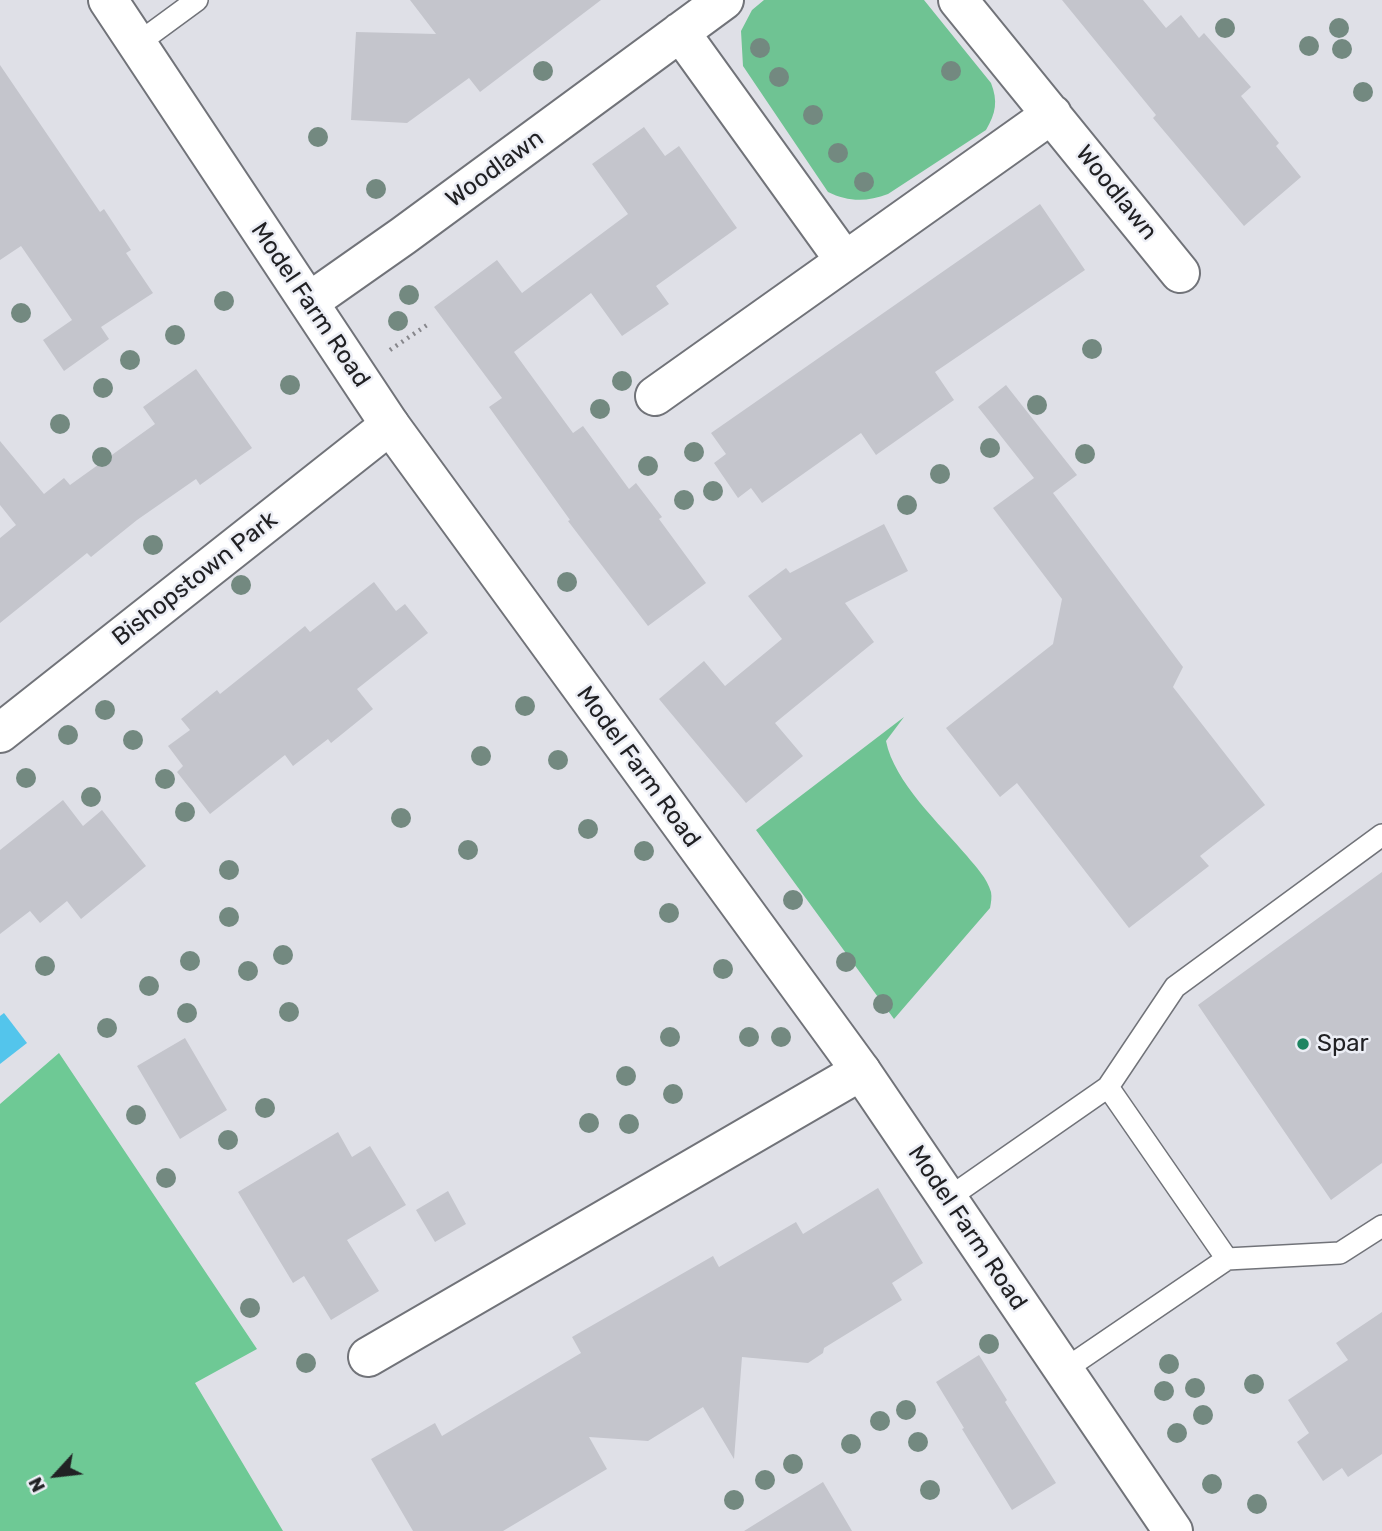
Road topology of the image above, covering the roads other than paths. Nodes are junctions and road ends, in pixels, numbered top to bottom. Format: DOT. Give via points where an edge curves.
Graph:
graph roads {
  1 [pos="108,0"];
  2 [pos="197,0"];
  3 [pos="724,0"];
  4 [pos="958,0"];
  5 [pos="680,32"];
  6 [pos="137,44"];
  7 [pos="1052,114"];
  8 [pos="845,261"];
  9 [pos="1180,272"];
  10 [pos="309,302"];
  11 [pos="655,396"];
  12 [pos="390,425"];
  13 [pos="0,733"];
  14 [pos="1382,835"];
  15 [pos="861,1071"];
  16 [pos="1108,1087"];
  17 [pos="947,1199"];
  18 [pos="1382,1226"];
  19 [pos="1227,1259"];
  20 [pos="368,1357"];
  21 [pos="1064,1370"];
  22 [pos="1173,1531"];
  1 -- 6 [label="street, Model Farm Road"];
  2 -- 6 [label="lane"];
  3 -- 5 [label="street, Woodlawn"];
  4 -- 7 [label="street, Woodlawn"];
  5 -- 8 [label="street"];
  5 -- 10 [label="street, Woodlawn"];
  6 -- 10 [label="street, Model Farm Road"];
  7 -- 8 [label="street"];
  7 -- 9 [label="street, Woodlawn"];
  8 -- 11 [label="street"];
  10 -- 12 [label="street, Model Farm Road"];
  12 -- 13 [label="street, Bishopstown Park"];
  12 -- 15 [label="street, Model Farm Road"];
  14 -- 16 [label="lane" via="1175,987"];
  15 -- 17 [label="street, Model Farm Road"];
  15 -- 20 [label="street"];
  16 -- 17 [label="lane"];
  16 -- 19 [label="lane"];
  17 -- 21 [label="street, Model Farm Road"];
  18 -- 19 [label="lane" via="1340,1253"];
  19 -- 21 [label="lane"];
  21 -- 22 [label="street, Model Farm Road"];
}
